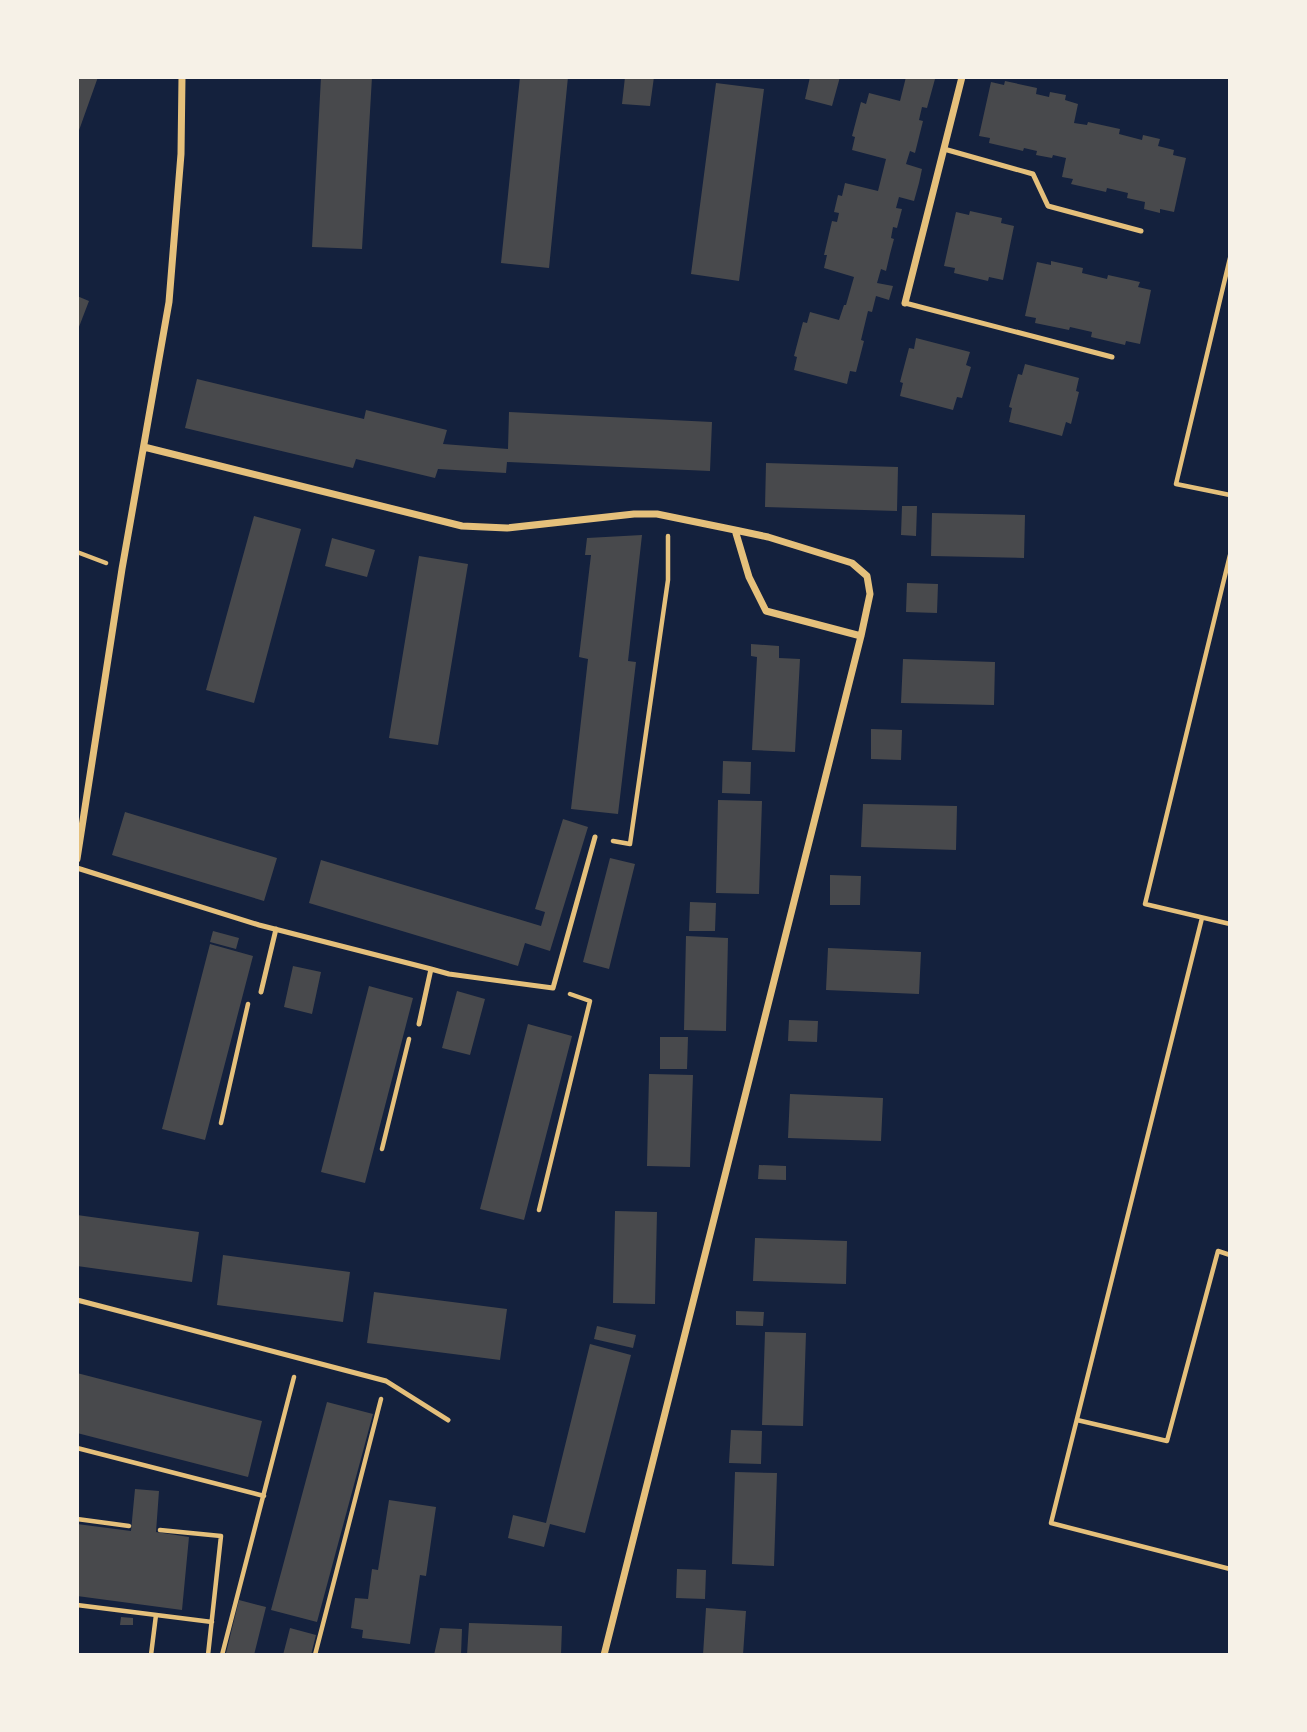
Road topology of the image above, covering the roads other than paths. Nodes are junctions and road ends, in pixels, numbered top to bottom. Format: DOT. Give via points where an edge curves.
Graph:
graph roads {
  1 [pos="182,77"];
  2 [pos="962,77"];
  3 [pos="944,149"];
  4 [pos="1141,231"];
  5 [pos="905,303"];
  6 [pos="1112,357"];
  7 [pos="144,447"];
  8 [pos="735,530"];
  9 [pos="861,636"];
  10 [pos="595,837"];
  11 [pos="77,859"];
  12 [pos="77,868"];
  13 [pos="276,929"];
  14 [pos="431,969"];
  15 [pos="261,992"];
  16 [pos="419,1024"];
  17 [pos="77,1300"];
  18 [pos="448,1420"];
  19 [pos="604,1655"];
  1 -- 7 [label="street" via="169,302"];
  2 -- 3 [label="street"];
  3 -- 4 [label="lane" via="1033,174 1048,206"];
  3 -- 5 [label="street"];
  5 -- 6 [label="lane"];
  7 -- 8 [label="street" via="462,526 508,528 657,514"];
  7 -- 11 [label="street"];
  8 -- 9 [label="street" via="749,577 766,611"];
  8 -- 9 [label="street" via="852,562 867,576 870,594"];
  9 -- 19 [label="street"];
  10 -- 14 [label="lane" via="552,988"];
  12 -- 13 [label="lane"];
  13 -- 14 [label="lane"];
  13 -- 15 [label="lane"];
  14 -- 16 [label="lane"];
  17 -- 18 [label="lane" via="386,1381"];
}
